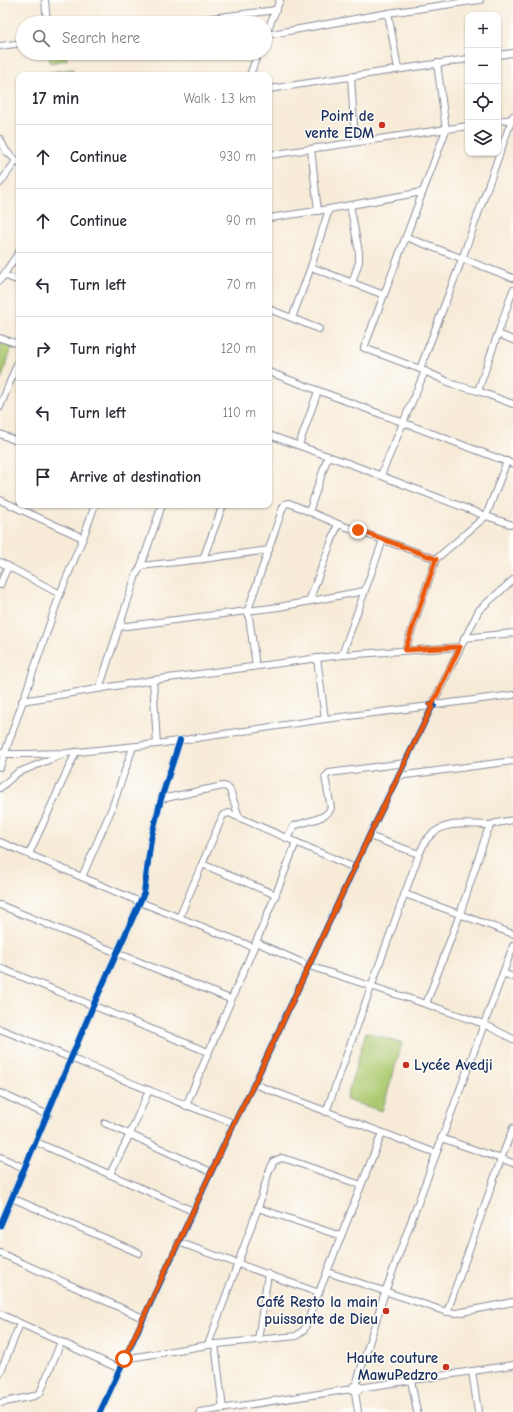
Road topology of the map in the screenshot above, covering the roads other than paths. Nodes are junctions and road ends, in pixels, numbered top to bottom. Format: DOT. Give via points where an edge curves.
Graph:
graph roads {
  1 [pos="45,0"];
  2 [pos="280,0"];
  3 [pos="480,0"];
  4 [pos="276,10"];
  5 [pos="388,13"];
  6 [pos="47,16"];
  7 [pos="228,16"];
  8 [pos="272,19"];
  9 [pos="272,35"];
  10 [pos="16,44"];
  11 [pos="0,46"];
  12 [pos="513,53"];
  13 [pos="501,55"];
  14 [pos="465,59"];
  15 [pos="255,60"];
  16 [pos="437,63"];
  17 [pos="398,69"];
  18 [pos="251,72"];
  19 [pos="351,76"];
  20 [pos="272,89"];
  21 [pos="513,118"];
  22 [pos="501,120"];
  23 [pos="465,127"];
  24 [pos="446,130"];
  25 [pos="0,139"];
  26 [pos="355,142"];
  27 [pos="312,149"];
  28 [pos="272,155"];
  29 [pos="16,161"];
  30 [pos="16,163"];
  31 [pos="0,183"];
  32 [pos="422,192"];
  33 [pos="350,205"];
  34 [pos="330,209"];
  35 [pos="318,211"];
  36 [pos="272,218"];
  37 [pos="406,237"];
  38 [pos="16,257"];
  39 [pos="462,259"];
  40 [pos="311,268"];
  41 [pos="2,278"];
  42 [pos="513,278"];
  43 [pos="16,280"];
  44 [pos="352,283"];
  45 [pos="513,290"];
  46 [pos="384,295"];
  47 [pos="272,310"];
  48 [pos="292,318"];
  49 [pos="319,329"];
  50 [pos="498,334"];
  51 [pos="0,338"];
  52 [pos="513,340"];
  53 [pos="16,343"];
  54 [pos="16,367"];
  55 [pos="422,370"];
  56 [pos="272,373"];
  57 [pos="318,391"];
  58 [pos="478,391"];
  59 [pos="513,404"];
  60 [pos="0,407"];
  61 [pos="404,422"];
  62 [pos="0,434"];
  63 [pos="272,436"];
  64 [pos="16,441"];
  65 [pos="299,446"];
  66 [pos="328,456"];
  67 [pos="510,463"];
  68 [pos="381,475"];
  69 [pos="0,500"];
  70 [pos="16,505"];
  71 [pos="26,508"];
  72 [pos="94,508"];
  73 [pos="161,508"];
  74 [pos="222,508"];
  75 [pos="309,512"];
  76 [pos="486,516"];
  77 [pos="338,524"];
  78 [pos="513,525"];
  79 [pos="83,538"];
  80 [pos="383,540"];
  81 [pos="269,550"];
  82 [pos="203,559"];
  83 [pos="436,559"];
  84 [pos="0,562"];
  85 [pos="8,566"];
  86 [pos="141,566"];
  87 [pos="513,580"];
  88 [pos="0,585"];
  89 [pos="364,591"];
  90 [pos="60,594"];
  91 [pos="309,601"];
  92 [pos="248,610"];
  93 [pos="119,627"];
  94 [pos="513,633"];
  95 [pos="464,638"];
  96 [pos="460,647"];
  97 [pos="405,650"];
  98 [pos="342,654"];
  99 [pos="317,658"];
  100 [pos="256,666"];
  101 [pos="152,680"];
  102 [pos="99,688"];
  103 [pos="513,696"];
  104 [pos="22,701"];
  105 [pos="432,705"];
  106 [pos="325,719"];
  107 [pos="180,740"];
  108 [pos="156,744"];
  109 [pos="133,746"];
  110 [pos="76,752"];
  111 [pos="3,753"];
  112 [pos="67,753"];
  113 [pos="513,761"];
  114 [pos="404,763"];
  115 [pos="0,767"];
  116 [pos="398,776"];
  117 [pos="0,788"];
  118 [pos="161,799"];
  119 [pos="239,817"];
  120 [pos="513,820"];
  121 [pos="491,825"];
  122 [pos="369,836"];
  123 [pos="287,838"];
  124 [pos="0,842"];
  125 [pos="296,842"];
  126 [pos="29,854"];
  127 [pos="419,854"];
  128 [pos="202,864"];
  129 [pos="355,868"];
  130 [pos="82,877"];
  131 [pos="405,894"];
  132 [pos="276,895"];
  133 [pos="140,902"];
  134 [pos="0,905"];
  135 [pos="460,914"];
  136 [pos="180,916"];
  137 [pos="513,934"];
  138 [pos="254,944"];
  139 [pos="513,946"];
  140 [pos="117,953"];
  141 [pos="309,966"];
  142 [pos="0,968"];
  143 [pos="503,973"];
  144 [pos="513,977"];
  145 [pos="372,987"];
  146 [pos="230,999"];
  147 [pos="426,1004"];
  148 [pos="93,1006"];
  149 [pos="484,1024"];
  150 [pos="0,1029"];
  151 [pos="513,1039"];
  152 [pos="208,1052"];
  153 [pos="72,1058"];
  154 [pos="254,1084"];
  155 [pos="149,1090"];
  156 [pos="0,1093"];
  157 [pos="186,1106"];
  158 [pos="326,1112"];
  159 [pos="48,1115"];
  160 [pos="105,1123"];
  161 [pos="234,1123"];
  162 [pos="513,1128"];
  163 [pos="382,1133"];
  164 [pos="130,1134"];
  165 [pos="441,1138"];
  166 [pos="36,1142"];
  167 [pos="436,1153"];
  168 [pos="0,1157"];
  169 [pos="501,1159"];
  170 [pos="513,1163"];
  171 [pos="24,1168"];
  172 [pos="211,1172"];
  173 [pos="110,1174"];
  174 [pos="361,1185"];
  175 [pos="12,1198"];
  176 [pos="258,1208"];
  177 [pos="193,1212"];
  178 [pos="2,1214"];
  179 [pos="0,1226"];
  180 [pos="341,1236"];
  181 [pos="178,1242"];
  182 [pos="0,1253"];
  183 [pos="138,1253"];
  184 [pos="237,1263"];
  185 [pos="327,1272"];
  186 [pos="268,1274"];
  187 [pos="319,1292"];
  188 [pos="384,1292"];
  189 [pos="513,1302"];
  190 [pos="447,1312"];
  191 [pos="0,1314"];
  192 [pos="143,1318"];
  193 [pos="20,1324"];
  194 [pos="258,1340"];
  195 [pos="61,1342"];
  196 [pos="215,1344"];
  197 [pos="208,1345"];
  198 [pos="124,1359"];
  199 [pos="513,1365"];
  200 [pos="120,1368"];
  201 [pos="472,1371"];
  202 [pos="0,1373"];
  203 [pos="411,1380"];
  204 [pos="355,1388"];
  205 [pos="0,1403"];
  206 [pos="223,1409"];
  207 [pos="100,1412"];
  208 [pos="200,1412"];
  209 [pos="358,1412"];
  210 [pos="417,1412"];
  211 [pos="478,1412"];
  1 -- 6 [label="street"];
  2 -- 4 [label="street"];
  3 -- 5 [label="street"];
  4 -- 7 [label="street"];
  4 -- 8 [label="street"];
  5 -- 9 [label="street"];
  5 -- 17 [label="street"];
  10 -- 11 [label="street"];
  12 -- 13 [label="street"];
  14 -- 16 [label="street"];
  15 -- 18 [label="street"];
  16 -- 17 [label="street"];
  16 -- 24 [label="street"];
  17 -- 19 [label="street"];
  19 -- 20 [label="street"];
  19 -- 26 [label="street"];
  21 -- 22 [label="street"];
  21 -- 39 [label="street"];
  23 -- 24 [label="street"];
  24 -- 26 [label="street"];
  24 -- 32 [label="street"];
  25 -- 29 [label="street" via="6,151"];
  26 -- 27 [label="street"];
  27 -- 28 [label="street"];
  27 -- 35 [label="street"];
  30 -- 31 [label="street"];
  32 -- 33 [label="street"];
  32 -- 37 [label="street"];
  33 -- 34 [label="street"];
  33 -- 44 [label="street" via="359,252 359,262"];
  34 -- 35 [label="street"];
  34 -- 40 [label="street"];
  35 -- 36 [label="street"];
  37 -- 39 [label="street"];
  37 -- 46 [label="street"];
  38 -- 41 [label="street"];
  39 -- 42 [label="street"];
  39 -- 55 [label="street"];
  40 -- 44 [label="street"];
  40 -- 48 [label="street"];
  41 -- 43 [label="street"];
  44 -- 46 [label="street"];
  45 -- 50 [label="street"];
  46 -- 55 [label="street" via="364,348"];
  47 -- 48 [label="street"];
  48 -- 49 [label="street"];
  50 -- 52 [label="street"];
  50 -- 58 [label="street"];
  51 -- 53 [label="street"];
  54 -- 60 [label="street"];
  55 -- 58 [label="street" via="455,385"];
  55 -- 61 [label="street"];
  56 -- 57 [label="street"];
  57 -- 61 [label="street"];
  57 -- 65 [label="street"];
  58 -- 59 [label="street"];
  61 -- 67 [label="street"];
  61 -- 68 [label="street"];
  62 -- 64 [label="street"];
  63 -- 65 [label="street"];
  65 -- 66 [label="street"];
  66 -- 68 [label="street"];
  66 -- 75 [label="street"];
  67 -- 76 [label="street"];
  68 -- 76 [label="street"];
  69 -- 70 [label="street"];
  71 -- 79 [label="street"];
  72 -- 79 [label="street"];
  73 -- 86 [label="street"];
  74 -- 82 [label="street"];
  75 -- 77 [label="street"];
  75 -- 81 [label="street" via="289,503 285,504"];
  76 -- 78 [label="street"];
  76 -- 83 [label="street"];
  77 -- 80 [label="street"];
  77 -- 91 [label="street"];
  79 -- 90 [label="street"];
  80 -- 83 [label="street"];
  80 -- 89 [label="street"];
  81 -- 82 [label="street"];
  81 -- 92 [label="street"];
  82 -- 86 [label="street"];
  83 -- 97 [label="street"];
  84 -- 85 [label="street"];
  85 -- 88 [label="street"];
  85 -- 90 [label="street"];
  86 -- 93 [label="street"];
  87 -- 95 [label="street" via="482,606"];
  89 -- 91 [label="street"];
  89 -- 98 [label="street"];
  90 -- 104 [label="street"];
  91 -- 92 [label="street"];
  92 -- 93 [label="street"];
  92 -- 100 [label="street"];
  93 -- 102 [label="street"];
  94 -- 95 [label="street"];
  95 -- 96 [label="street"];
  96 -- 97 [label="street"];
  96 -- 105 [label="street"];
  97 -- 98 [label="street"];
  98 -- 99 [label="street"];
  99 -- 100 [label="street"];
  99 -- 106 [label="street"];
  100 -- 101 [label="street"];
  101 -- 102 [label="street"];
  101 -- 108 [label="street"];
  102 -- 104 [label="street"];
  103 -- 105 [label="street"];
  104 -- 111 [label="street"];
  105 -- 106 [label="street"];
  105 -- 114 [label="street"];
  106 -- 107 [label="street"];
  107 -- 108 [label="street"];
  107 -- 118 [label="street"];
  108 -- 109 [label="street"];
  109 -- 110 [label="street"];
  109 -- 130 [label="street" via="112,808"];
  110 -- 112 [label="street"];
  110 -- 126 [label="street"];
  111 -- 112 [label="street"];
  111 -- 115 [label="street"];
  112 -- 117 [label="street" via="17,773"];
  113 -- 116 [label="street"];
  114 -- 116 [label="street"];
  114 -- 123 [label="street" via="329,773 325,777 331,808 329,813 294,826"];
  116 -- 122 [label="street"];
  118 -- 119 [label="street" via="223,786 230,790"];
  118 -- 133 [label="street" via="151,839 144,893"];
  119 -- 123 [label="street"];
  119 -- 128 [label="street" via="229,813 223,815"];
  120 -- 121 [label="street"];
  121 -- 127 [label="street" via="450,825 441,828 428,838"];
  121 -- 135 [label="street"];
  122 -- 127 [label="street"];
  122 -- 129 [label="street"];
  123 -- 125 [label="street"];
  124 -- 126 [label="street"];
  125 -- 129 [label="street"];
  125 -- 132 [label="street"];
  126 -- 130 [label="street"];
  127 -- 131 [label="street"];
  128 -- 132 [label="street"];
  128 -- 136 [label="street"];
  129 -- 141 [label="street"];
  130 -- 133 [label="street"];
  131 -- 135 [label="street"];
  131 -- 145 [label="street"];
  132 -- 138 [label="street"];
  133 -- 136 [label="street"];
  133 -- 140 [label="street"];
  134 -- 140 [label="street"];
  135 -- 137 [label="street"];
  135 -- 147 [label="street"];
  136 -- 138 [label="street"];
  138 -- 141 [label="street"];
  138 -- 146 [label="street"];
  139 -- 143 [label="street"];
  140 -- 146 [label="street"];
  140 -- 148 [label="street"];
  141 -- 145 [label="street"];
  141 -- 154 [label="street"];
  142 -- 148 [label="street"];
  143 -- 144 [label="street"];
  143 -- 149 [label="street"];
  145 -- 147 [label="street"];
  145 -- 158 [label="street"];
  146 -- 152 [label="street"];
  147 -- 149 [label="street"];
  148 -- 152 [label="street"];
  148 -- 153 [label="street"];
  149 -- 151 [label="street"];
  149 -- 165 [label="street"];
  150 -- 153 [label="street"];
  152 -- 157 [label="street"];
  153 -- 155 [label="street"];
  153 -- 159 [label="street"];
  154 -- 158 [label="street"];
  154 -- 161 [label="street"];
  155 -- 157 [label="street"];
  155 -- 164 [label="street"];
  156 -- 159 [label="street"];
  157 -- 161 [label="street"];
  158 -- 163 [label="street"];
  159 -- 166 [label="street"];
  160 -- 164 [label="street"];
  161 -- 172 [label="street"];
  162 -- 169 [label="street"];
  163 -- 167 [label="street"];
  163 -- 174 [label="street"];
  164 -- 172 [label="street"];
  164 -- 173 [label="street"];
  165 -- 167 [label="street"];
  165 -- 169 [label="street"];
  166 -- 171 [label="street"];
  166 -- 173 [label="street"];
  167 -- 188 [label="street"];
  168 -- 171 [label="street"];
  169 -- 170 [label="street"];
  169 -- 190 [label="street"];
  171 -- 175 [label="street"];
  172 -- 177 [label="street"];
  173 -- 177 [label="street"];
  174 -- 176 [label="street" via="282,1158 274,1161 272,1165"];
  174 -- 180 [label="street"];
  175 -- 178 [label="street"];
  175 -- 183 [label="street"];
  176 -- 180 [label="street"];
  176 -- 184 [label="street"];
  177 -- 181 [label="street"];
  178 -- 179 [label="street"];
  180 -- 185 [label="street"];
  181 -- 184 [label="street"];
  181 -- 192 [label="street"];
  182 -- 192 [label="street"];
  184 -- 186 [label="street"];
  184 -- 197 [label="street"];
  185 -- 187 [label="street"];
  185 -- 188 [label="street"];
  186 -- 187 [label="street"];
  186 -- 194 [label="street"];
  187 -- 194 [label="street" via="304,1330 296,1336"];
  188 -- 190 [label="street"];
  188 -- 204 [label="street"];
  189 -- 190 [label="street" via="456,1313"];
  191 -- 193 [label="street"];
  192 -- 198 [label="street"];
  193 -- 195 [label="street"];
  193 -- 202 [label="street"];
  194 -- 196 [label="street"];
  195 -- 200 [label="street"];
  195 -- 205 [label="street" via="40,1393"];
  196 -- 197 [label="street"];
  196 -- 206 [label="street"];
  197 -- 198 [label="street"];
  198 -- 200 [label="street"];
  199 -- 201 [label="street"];
  200 -- 207 [label="street"];
  201 -- 203 [label="street"];
  201 -- 211 [label="street"];
  203 -- 204 [label="street"];
  203 -- 210 [label="street"];
  204 -- 206 [label="street"];
  204 -- 209 [label="street"];
  206 -- 208 [label="street"];
}
